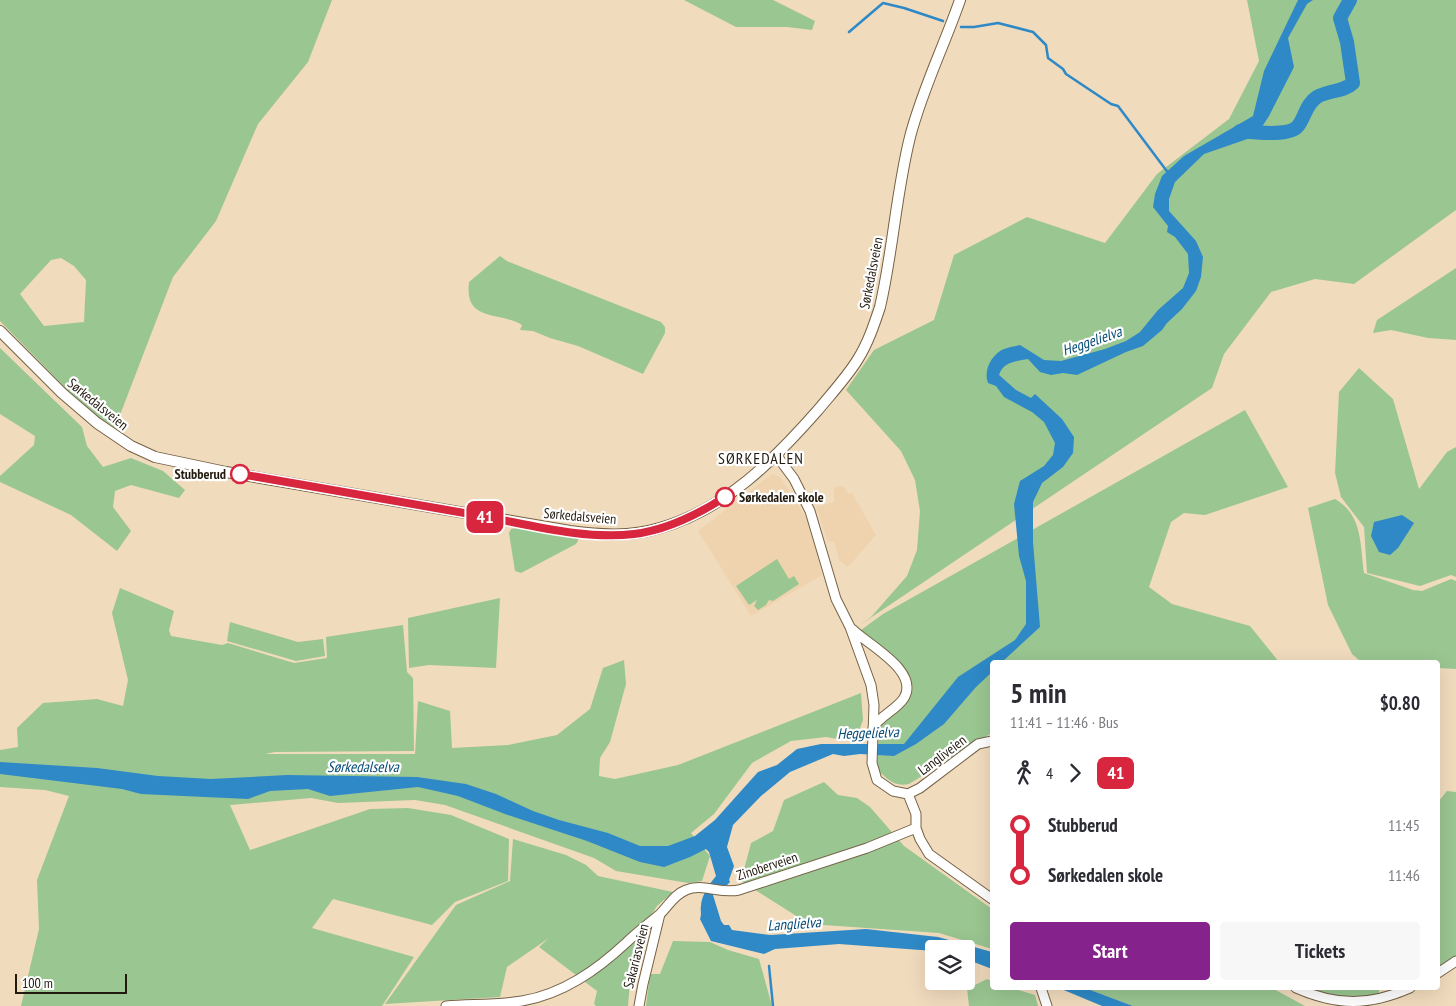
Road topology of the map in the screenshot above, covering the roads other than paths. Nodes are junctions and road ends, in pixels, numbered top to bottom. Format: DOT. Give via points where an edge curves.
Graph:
graph roads {
  1 [pos="960,0"];
  2 [pos="0,331"];
  3 [pos="776,456"];
  4 [pos="850,627"];
  5 [pos="872,729"];
  6 [pos="990,741"];
  7 [pos="908,794"];
  8 [pos="916,828"];
  9 [pos="990,898"];
  10 [pos="660,914"];
  11 [pos="1456,961"];
  12 [pos="1440,971"];
  13 [pos="1042,990"];
  14 [pos="1301,990"];
  15 [pos="1405,990"];
  16 [pos="446,1006"];
  17 [pos="639,1006"];
  18 [pos="1047,1006"];
  1 -- 3 [label="street, Sørkedalsveien" via="910,136 885,285 874,325 848,374"];
  2 -- 3 [label="street, Sørkedalsveien" via="96,423 126,444 155,457 541,527 588,534 633,534 660,528 722,500"];
  3 -- 4 [label="street" via="794,479 810,511 836,599"];
  4 -- 5 [label="street" via="873,691"];
  4 -- 5 [label="street" via="896,664 907,683 904,698"];
  5 -- 7 [label="street" via="875,776 893,791"];
  6 -- 7 [label="street, Langliveien" via="978,744"];
  7 -- 8 [label="street" via="916,814"];
  8 -- 9 [label="street" via="936,860"];
  8 -- 10 [label="street, Zinoberveien" via="748,888 732,892 696,888 682,892"];
  10 -- 16 [label="street, Zinoberveien" via="601,964 558,991 522,1001"];
  10 -- 17 [label="street, Sakariasveien"];
  11 -- 12 [label="street"];
  13 -- 18 [label="street"];
  14 -- 15 [label="street" via="1322,999 1352,1003 1382,999"];
}
